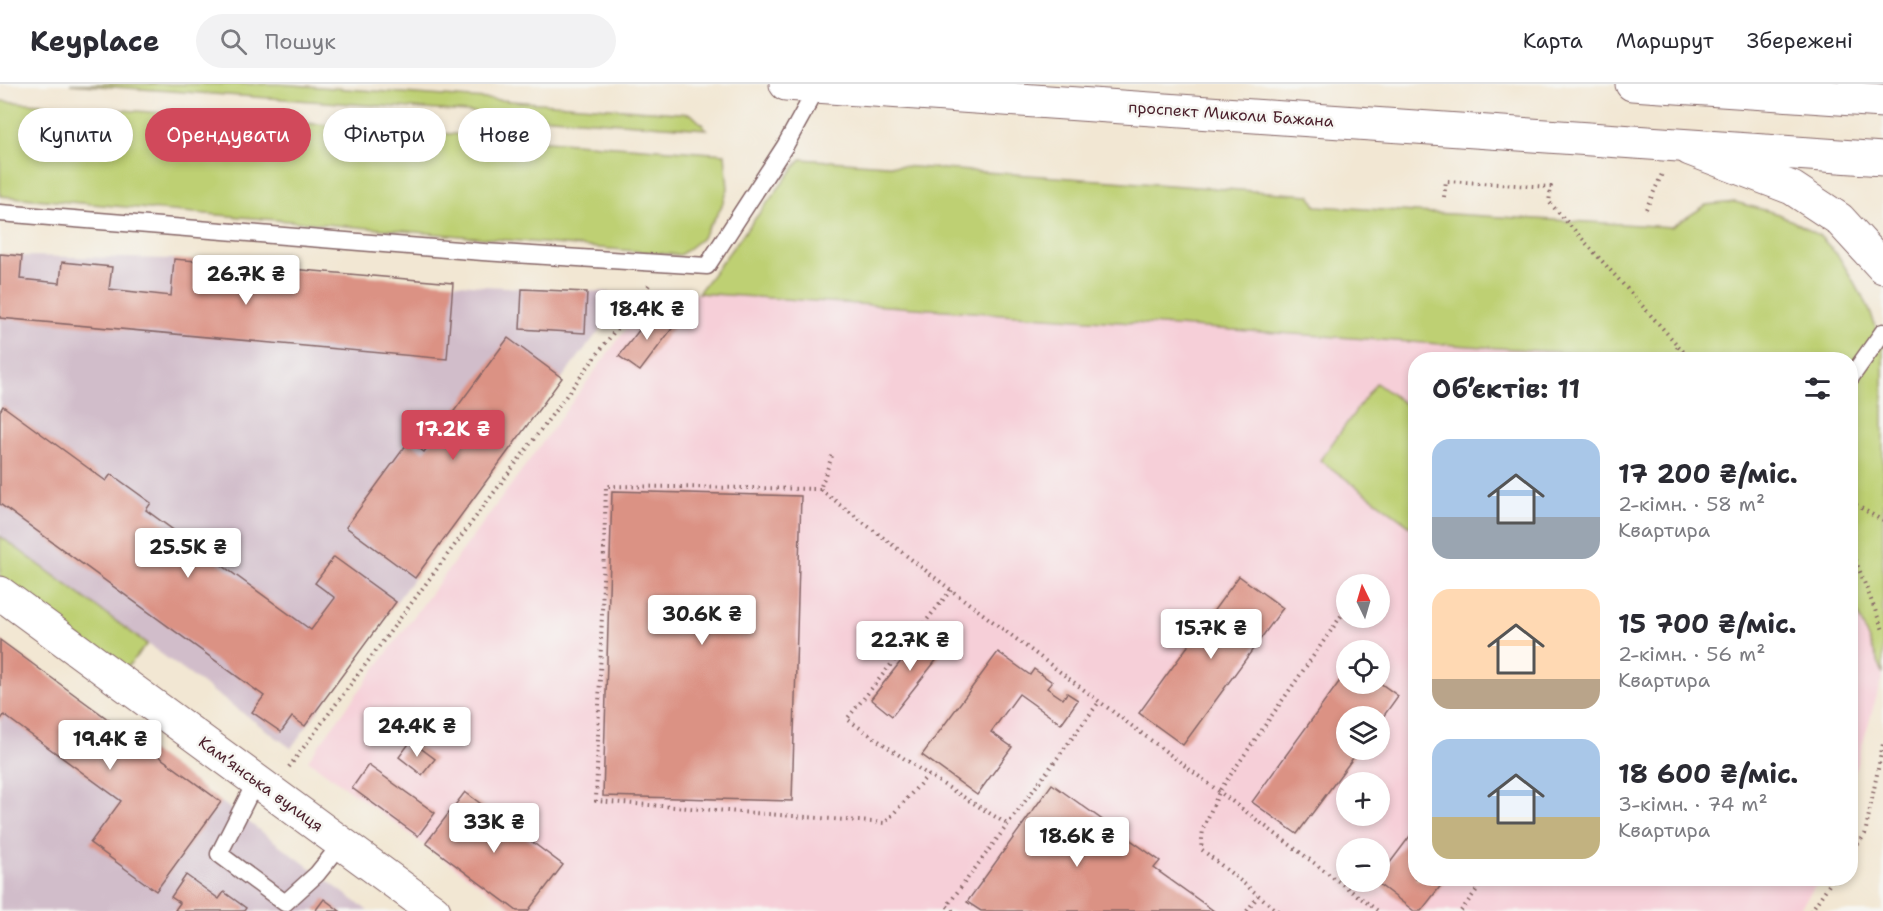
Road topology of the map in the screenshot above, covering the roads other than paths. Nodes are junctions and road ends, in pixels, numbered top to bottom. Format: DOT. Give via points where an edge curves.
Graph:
graph roads {
  1 [pos="786,84"];
  2 [pos="1632,84"];
  3 [pos="818,86"];
  4 [pos="1692,86"];
  5 [pos="1883,101"];
  6 [pos="1677,144"];
  7 [pos="1883,159"];
  8 [pos="0,213"];
  9 [pos="1883,267"];
  10 [pos="1883,332"];
  11 [pos="1858,367"];
  12 [pos="0,593"];
  13 [pos="262,785"];
  14 [pos="342,843"];
  15 [pos="434,911"];
  1 -- 3 [label="main road, проспект Миколи Бажана"];
  2 -- 4 [label="main road"];
  3 -- 6 [label="main road, проспект Миколи Бажана"];
  3 -- 8 [label="lane" via="785,146 707,266 471,252"];
  4 -- 5 [label="main road"];
  6 -- 7 [label="main road, проспект Миколи Бажана"];
  6 -- 9 [label="main road, проспект Миколи Бажана" via="1792,188 1839,219"];
  10 -- 11 [label="lane"];
  12 -- 13 [label="main road, Камʼянська вулиця"];
  13 -- 14 [label="main road, Камʼянська вулиця"];
  13 -- 14 [label="lane" via="219,854 285,903 317,874"];
  14 -- 15 [label="main road, Камʼянська вулиця"];
}
